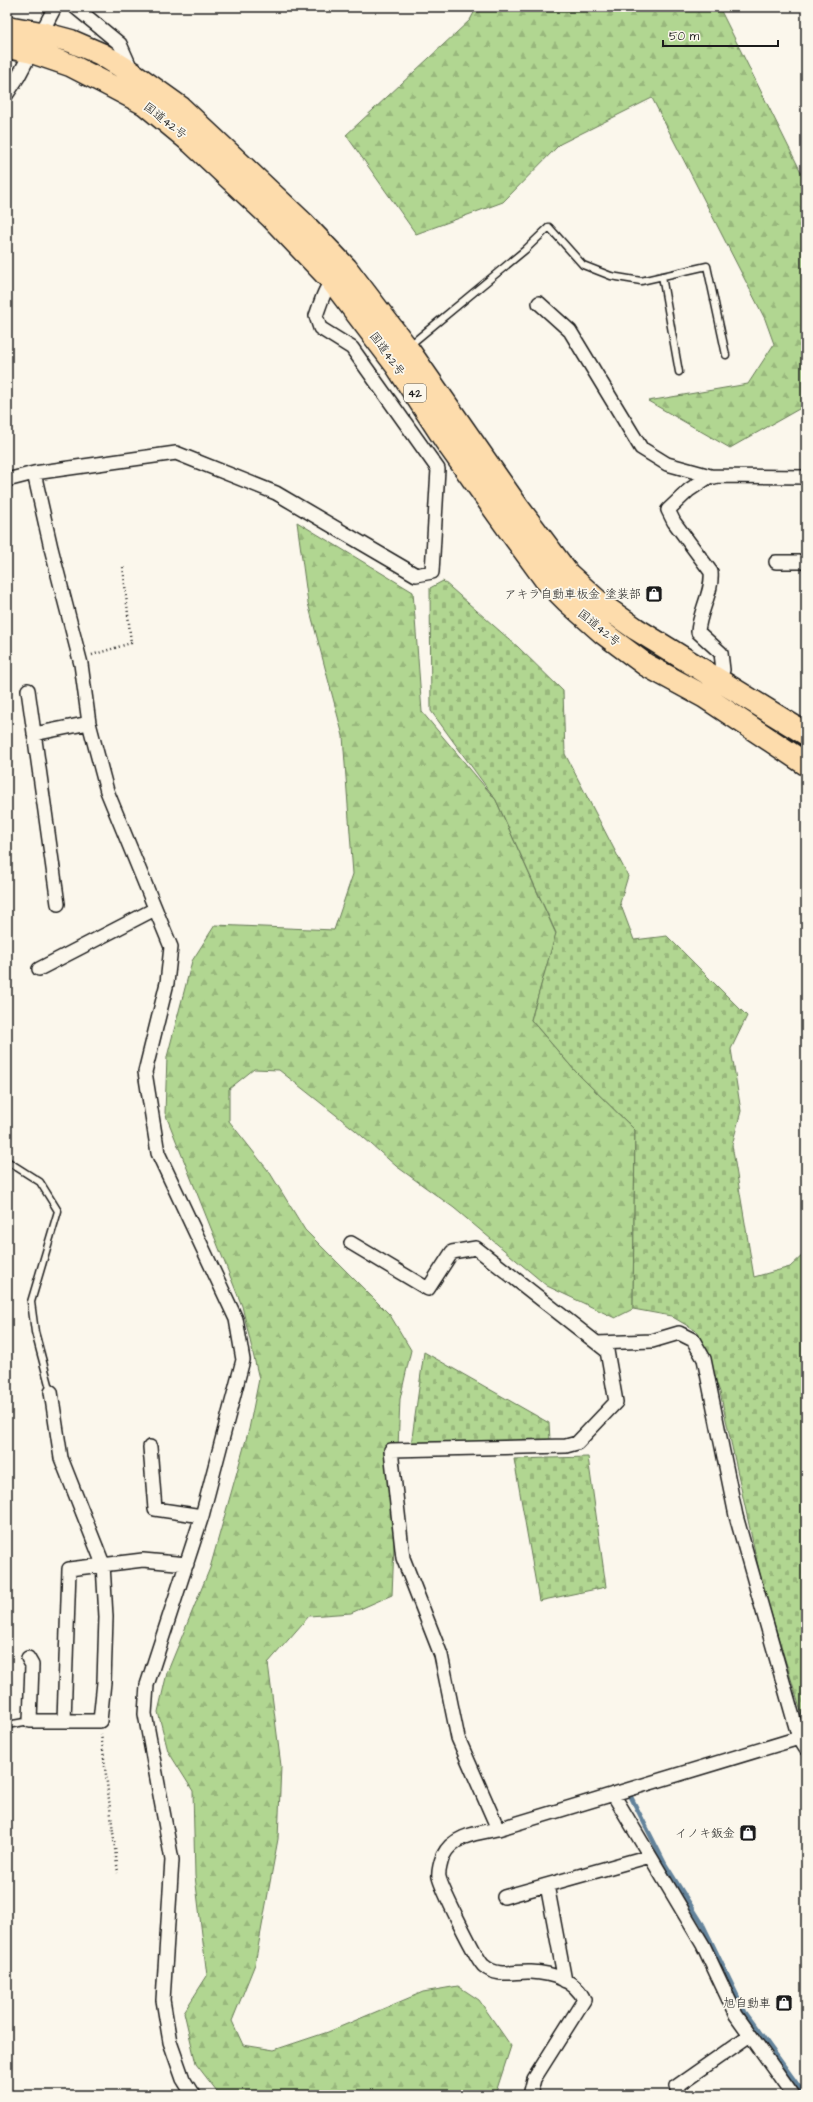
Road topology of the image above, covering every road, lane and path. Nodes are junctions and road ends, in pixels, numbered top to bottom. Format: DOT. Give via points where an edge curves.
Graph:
graph roads {
  1 [pos="55,7"];
  2 [pos="75,7"];
  3 [pos="7,27"];
  4 [pos="41,32"];
  5 [pos="7,47"];
  6 [pos="32,52"];
  7 [pos="132,73"];
  8 [pos="7,94"];
  9 [pos="339,274"];
  10 [pos="662,276"];
  11 [pos="539,303"];
  12 [pos="407,348"];
  13 [pos="726,354"];
  14 [pos="679,372"];
  15 [pos="34,473"];
  16 [pos="714,476"];
  17 [pos="806,477"];
  18 [pos="7,480"];
  19 [pos="776,562"];
  20 [pos="806,562"];
  21 [pos="123,566"];
  22 [pos="80,659"];
  23 [pos="711,689"];
  24 [pos="28,690"];
  25 [pos="89,722"];
  26 [pos="34,734"];
  27 [pos="806,734"];
  28 [pos="806,764"];
  29 [pos="58,904"];
  30 [pos="155,909"];
  31 [pos="39,969"];
  32 [pos="7,1162"];
  33 [pos="351,1243"];
  34 [pos="597,1343"];
  35 [pos="51,1392"];
  36 [pos="150,1447"];
  37 [pos="202,1516"];
  38 [pos="103,1564"];
  39 [pos="187,1564"];
  40 [pos="28,1658"];
  41 [pos="30,1721"];
  42 [pos="64,1721"];
  43 [pos="100,1721"];
  44 [pos="7,1725"];
  45 [pos="799,1738"];
  46 [pos="806,1749"];
  47 [pos="613,1794"];
  48 [pos="498,1829"];
  49 [pos="650,1856"];
  50 [pos="118,1873"];
  51 [pos="547,1885"];
  52 [pos="504,1898"];
  53 [pos="565,1981"];
  54 [pos="750,2035"];
  55 [pos="193,2095"];
  56 [pos="530,2095"];
  57 [pos="680,2095"];
  58 [pos="793,2095"];
  1 -- 4 [label="street"];
  2 -- 7 [label="street" via="120,44"];
  3 -- 4 [label="highway, 国道42号 / 42"];
  4 -- 6 [label="street"];
  4 -- 7 [label="highway, 国道42号 / 42" via="101,54"];
  5 -- 6 [label="highway, 国道42号 / 42"];
  6 -- 8 [label="street"];
  6 -- 9 [label="highway, 国道42号 / 42" via="70,65 145,104"];
  7 -- 9 [label="highway, 国道42号 / 42" via="180,108 226,148 303,223"];
  9 -- 12 [label="highway, 国道42号 / 42"];
  9 -- 15 [label="street" via="316,316 320,328 352,348 438,469 432,572 416,575 276,493 176,453"];
  9 -- 23 [label="highway, 国道42号 / 42" via="445,440 545,579 603,633 646,666"];
  10 -- 12 [label="lane" via="641,281 611,276 583,264 550,227"];
  10 -- 13 [label="lane" via="707,266"];
  10 -- 14 [label="lane"];
  11 -- 16 [label="street" via="570,331 641,448 667,464"];
  12 -- 23 [label="highway, 国道42号 / 42" via="516,506 568,574 602,605"];
  15 -- 18 [label="street"];
  15 -- 22 [label="street"];
  16 -- 17 [label="street"];
  16 -- 23 [label="street" via="689,490 668,510 711,572 712,581 699,619 698,632 721,653 723,670"];
  19 -- 20 [label="street"];
  21 -- 22 [label="path" via="131,643"];
  22 -- 25 [label="street"];
  23 -- 27 [label="highway, 国道42号 / 42"];
  23 -- 28 [label="highway, 国道42号 / 42"];
  24 -- 26 [label="street"];
  25 -- 26 [label="street"];
  25 -- 30 [label="street" via="107,791"];
  26 -- 29 [label="street"];
  30 -- 31 [label="street"];
  30 -- 37 [label="street" via="171,947 167,983 145,1072 158,1152 236,1319 243,1360"];
  32 -- 35 [label="lane" via="40,1182 58,1211 31,1302 35,1332"];
  33 -- 34 [label="street" via="428,1290 452,1252 476,1248"];
  34 -- 45 [label="street" via="652,1341 678,1333 693,1340 704,1359 736,1516"];
  34 -- 48 [label="street" via="607,1351 616,1402 577,1443 566,1446 391,1450 403,1558 441,1655 458,1738"];
  35 -- 38 [label="street" via="61,1458"];
  36 -- 37 [label="street" via="154,1509"];
  37 -- 39 [label="street"];
  38 -- 39 [label="street" via="143,1560"];
  38 -- 42 [label="street" via="69,1569"];
  38 -- 43 [label="street" via="106,1616"];
  39 -- 55 [label="street" via="147,1685 145,1714 172,1860 163,2000 170,2042 182,2078"];
  40 -- 41 [label="street" via="32,1665"];
  41 -- 42 [label="street"];
  41 -- 44 [label="lane"];
  42 -- 43 [label="street"];
  43 -- 50 [label="path"];
  45 -- 46 [label="street"];
  45 -- 47 [label="street"];
  47 -- 48 [label="street"];
  47 -- 49 [label="street"];
  48 -- 53 [label="street" via="461,1837 444,1855 438,1876 467,1940 483,1966 503,1975 530,1972 557,1976"];
  49 -- 51 [label="street"];
  49 -- 54 [label="street" via="703,1944 736,2015"];
  51 -- 52 [label="street"];
  51 -- 53 [label="street"];
  53 -- 56 [label="street" via="580,1991 584,2000 534,2080"];
  54 -- 57 [label="street" via="677,2086"];
  54 -- 58 [label="street"];
}
